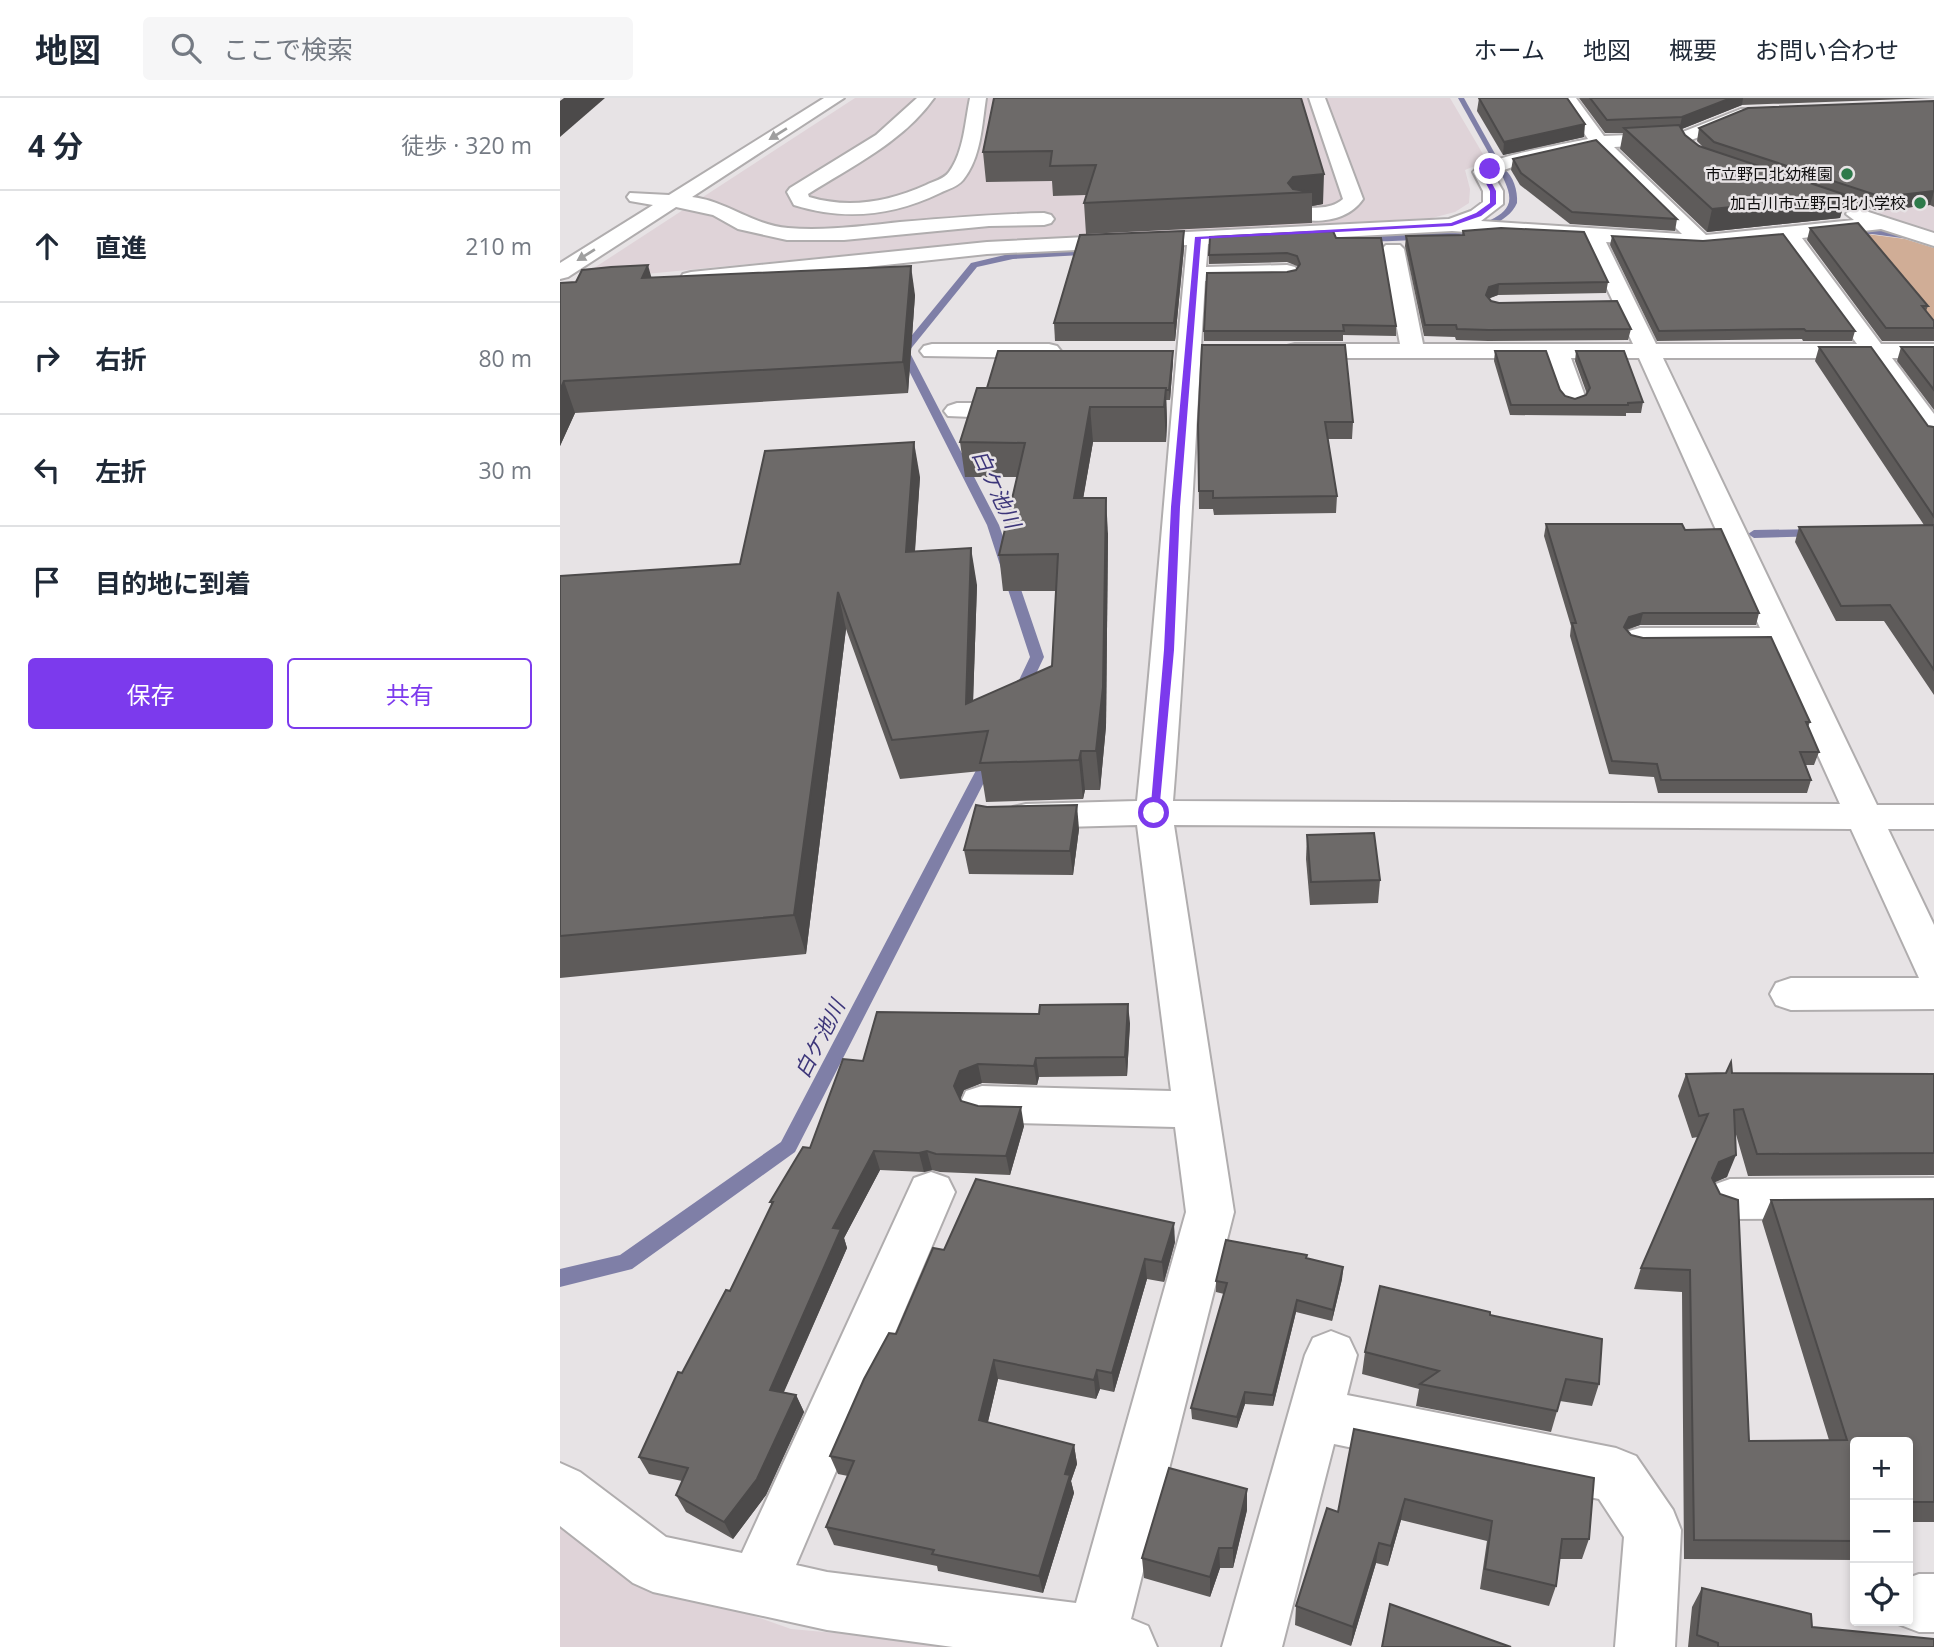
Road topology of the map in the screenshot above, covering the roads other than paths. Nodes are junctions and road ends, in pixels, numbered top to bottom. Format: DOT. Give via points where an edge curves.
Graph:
graph roads {
  1 [pos="836,98"];
  2 [pos="926,98"];
  3 [pos="978,98"];
  4 [pos="1317,98"];
  5 [pos="1568,98"];
  6 [pos="1738,106"];
  7 [pos="1768,112"];
  8 [pos="1683,138"];
  9 [pos="1599,142"];
  10 [pos="1696,157"];
  11 [pos="660,183"];
  12 [pos="673,201"];
  13 [pos="875,208"];
  14 [pos="1843,210"];
  15 [pos="1274,215"];
  16 [pos="1070,219"];
  17 [pos="1882,223"];
  18 [pos="1452,225"];
  19 [pos="879,231"];
  20 [pos="1787,232"];
  21 [pos="1592,235"];
  22 [pos="1934,240"];
  23 [pos="1701,242"];
  24 [pos="1392,249"];
  25 [pos="1197,256"];
  26 [pos="560,272"];
  27 [pos="1287,272"];
  28 [pos="670,282"];
  29 [pos="932,351"];
  30 [pos="1067,351"];
  31 [pos="1268,351"];
  32 [pos="1413,351"];
  33 [pos="1556,351"];
  34 [pos="1648,351"];
  35 [pos="1873,351"];
  36 [pos="1934,351"];
  37 [pos="1573,399"];
  38 [pos="957,411"];
  39 [pos="1050,411"];
  40 [pos="1934,432"];
  41 [pos="1780,637"];
  42 [pos="1640,638"];
  43 [pos="1154,813"];
  44 [pos="991,816"];
  45 [pos="1862,817"];
  46 [pos="1934,817"];
  47 [pos="1934,968"];
  48 [pos="1934,993"];
  49 [pos="1791,994"];
  50 [pos="982,1104"];
  51 [pos="1196,1110"];
  52 [pos="931,1192"];
  53 [pos="1934,1198"];
  54 [pos="1730,1199"];
  55 [pos="1331,1355"];
  56 [pos="1317,1415"];
  57 [pos="560,1491"];
  58 [pos="757,1586"];
  59 [pos="1112,1642"];
  60 [pos="1252,1647"];
  61 [pos="1645,1647"];
  1 -- 12 [label="street, one-way"];
  2 -- 13 [label="street" via="887,137 797,192 801,201 821,208"];
  3 -- 13 [label="street" via="965,157 955,179 920,196"];
  4 -- 15 [label="street" via="1353,199 1337,213"];
  5 -- 9 [label="street"];
  6 -- 7 [label="street"];
  6 -- 8 [label="street"];
  8 -- 9 [label="street"];
  8 -- 10 [label="street"];
  9 -- 18 [label="street" via="1482,172 1493,191 1493,204"];
  9 -- 23 [label="street"];
  11 -- 12 [label="street" via="631,200"];
  12 -- 19 [label="street" via="699,204 745,225 787,234"];
  12 -- 26 [label="street, one-way"];
  13 -- 19 [label="street"];
  14 -- 17 [label="street"];
  16 -- 19 [label="street" via="989,220"];
  17 -- 20 [label="street"];
  17 -- 22 [label="street"];
  18 -- 21 [label="street"];
  18 -- 25 [label="street" via="1298,234"];
  20 -- 23 [label="street"];
  20 -- 35 [label="street"];
  21 -- 23 [label="street"];
  21 -- 34 [label="street" via="1613,303"];
  24 -- 32 [label="street"];
  25 -- 27 [label="street"];
  25 -- 28 [label="street" via="987,247"];
  25 -- 43 [label="street" via="1188,351 1171,411 1175,507 1169,650"];
  29 -- 30 [label="street"];
  31 -- 32 [label="street"];
  32 -- 33 [label="street"];
  33 -- 34 [label="street"];
  33 -- 37 [label="street"];
  34 -- 35 [label="street"];
  34 -- 41 [label="street"];
  35 -- 36 [label="street"];
  35 -- 40 [label="street"];
  38 -- 39 [label="street"];
  41 -- 42 [label="street"];
  41 -- 45 [label="street"];
  43 -- 44 [label="street"];
  43 -- 45 [label="street"];
  43 -- 51 [label="street"];
  45 -- 46 [label="street"];
  45 -- 47 [label="street"];
  48 -- 49 [label="street"];
  50 -- 51 [label="street"];
  51 -- 59 [label="street" via="1210,1212"];
  52 -- 58 [label="street"];
  53 -- 54 [label="street"];
  55 -- 56 [label="street"];
  56 -- 60 [label="street"];
  56 -- 61 [label="street" via="1616,1475 1653,1530"];
  57 -- 58 [label="street" via="653,1563"];
  58 -- 59 [label="street" via="827,1601"];
}
